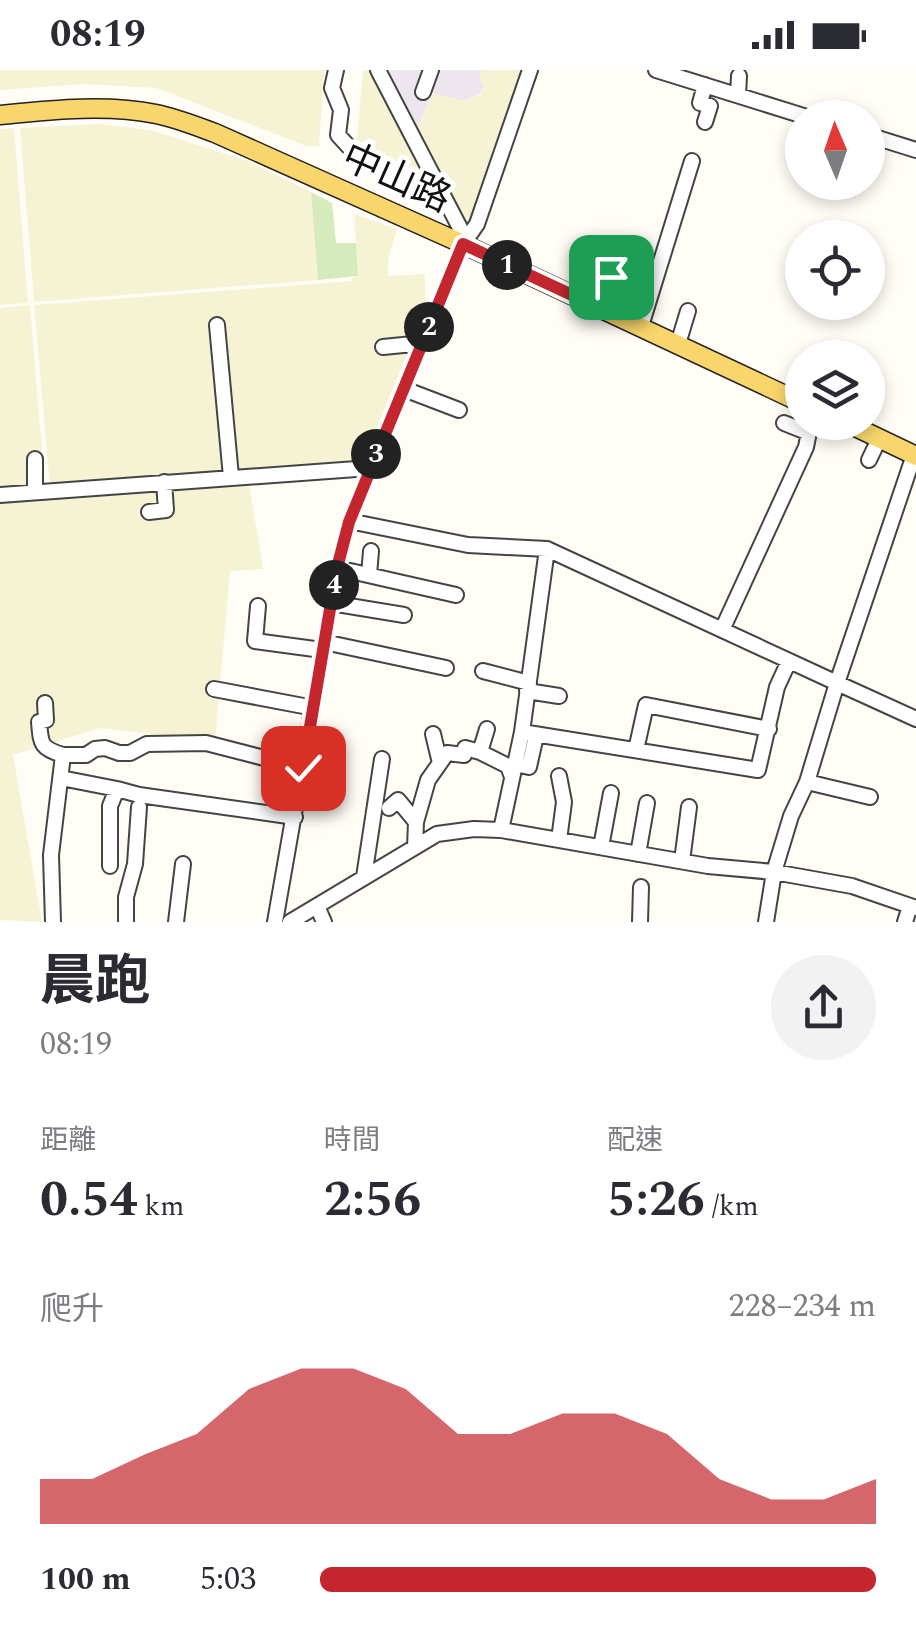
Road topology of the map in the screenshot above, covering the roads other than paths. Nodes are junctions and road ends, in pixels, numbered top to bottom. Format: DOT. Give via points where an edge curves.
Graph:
graph roads {
  1 [pos="336,70"];
  2 [pos="378,70"];
  3 [pos="432,70"];
  4 [pos="530,70"];
  5 [pos="656,70"];
  6 [pos="740,76"];
  7 [pos="705,85"];
  8 [pos="423,92"];
  9 [pos="738,96"];
  10 [pos="785,110"];
  11 [pos="0,114"];
  12 [pos="705,122"];
  13 [pos="885,139"];
  14 [pos="911,145"];
  15 [pos="349,147"];
  16 [pos="692,162"];
  17 [pos="463,244"];
  18 [pos="611,277"];
  19 [pos="602,309"];
  20 [pos="688,311"];
  21 [pos="217,325"];
  22 [pos="641,326"];
  23 [pos="423,343"];
  24 [pos="678,344"];
  25 [pos="384,347"];
  26 [pos="404,388"];
  27 [pos="785,394"];
  28 [pos="459,410"];
  29 [pos="807,440"];
  30 [pos="879,440"];
  31 [pos="881,440"];
  32 [pos="324,453"];
  33 [pos="915,456"];
  34 [pos="34,459"];
  35 [pos="869,460"];
  36 [pos="370,468"];
  37 [pos="330,471"];
  38 [pos="231,477"];
  39 [pos="164,482"];
  40 [pos="35,492"];
  41 [pos="0,495"];
  42 [pos="150,512"];
  43 [pos="349,522"];
  44 [pos="547,550"];
  45 [pos="371,551"];
  46 [pos="337,568"];
  47 [pos="369,575"];
  48 [pos="456,595"];
  49 [pos="331,603"];
  50 [pos="258,606"];
  51 [pos="404,615"];
  52 [pos="722,630"];
  53 [pos="323,646"];
  54 [pos="789,661"];
  55 [pos="446,668"];
  56 [pos="483,671"];
  57 [pos="837,684"];
  58 [pos="528,687"];
  59 [pos="214,690"];
  60 [pos="558,696"];
  61 [pos="45,703"];
  62 [pos="314,708"];
  63 [pos="916,719"];
  64 [pos="487,729"];
  65 [pos="769,729"];
  66 [pos="433,734"];
  67 [pos="528,736"];
  68 [pos="332,740"];
  69 [pos="636,750"];
  70 [pos="480,752"];
  71 [pos="63,754"];
  72 [pos="382,759"];
  73 [pos="304,763"];
  74 [pos="440,764"];
  75 [pos="514,770"];
  76 [pos="558,776"];
  77 [pos="61,778"];
  78 [pos="807,782"];
  79 [pos="117,788"];
  80 [pos="611,792"];
  81 [pos="870,797"];
  82 [pos="648,803"];
  83 [pos="139,807"];
  84 [pos="689,807"];
  85 [pos="389,808"];
  86 [pos="295,817"];
  87 [pos="416,822"];
  88 [pos="501,830"];
  89 [pos="559,840"];
  90 [pos="415,847"];
  91 [pos="601,847"];
  92 [pos="638,854"];
  93 [pos="682,861"];
  94 [pos="183,864"];
  95 [pos="110,866"];
  96 [pos="774,872"];
  97 [pos="364,877"];
  98 [pos="640,886"];
  99 [pos="317,906"];
  100 [pos="913,908"];
  101 [pos="53,922"];
  102 [pos="126,922"];
  103 [pos="176,922"];
  104 [pos="275,922"];
  105 [pos="290,922"];
  106 [pos="324,922"];
  107 [pos="640,922"];
  108 [pos="766,922"];
  109 [pos="905,922"];
  1 -- 15 [label="street" via="338,135"];
  2 -- 17 [label="street"];
  3 -- 8 [label="street"];
  4 -- 17 [label="street" via="477,224"];
  5 -- 7 [label="street"];
  6 -- 9 [label="street"];
  7 -- 9 [label="street"];
  7 -- 12 [label="street"];
  9 -- 10 [label="street"];
  11 -- 17 [label="main road, 中山路" via="98,110 172,118"];
  13 -- 14 [label="street"];
  16 -- 22 [label="street"];
  17 -- 19 [label="main road, 中山路"];
  17 -- 23 [label="street"];
  18 -- 19 [label="street"];
  19 -- 22 [label="main road, 中山路"];
  20 -- 24 [label="street"];
  21 -- 38 [label="street"];
  22 -- 24 [label="main road, 中山路"];
  23 -- 25 [label="street"];
  23 -- 26 [label="street"];
  24 -- 27 [label="main road, 中山路"];
  26 -- 28 [label="street"];
  26 -- 36 [label="street"];
  29 -- 52 [label="street"];
  30 -- 35 [label="street"];
  31 -- 33 [label="main road"];
  32 -- 37 [label="street"];
  33 -- 57 [label="street"];
  34 -- 40 [label="street"];
  36 -- 37 [label="street"];
  36 -- 43 [label="street"];
  37 -- 38 [label="street"];
  38 -- 39 [label="street"];
  39 -- 40 [label="street"];
  39 -- 42 [label="street" via="166,510"];
  40 -- 41 [label="street"];
  43 -- 44 [label="street" via="468,546"];
  43 -- 46 [label="street"];
  44 -- 52 [label="street"];
  44 -- 58 [label="street"];
  45 -- 47 [label="street"];
  46 -- 47 [label="street"];
  46 -- 49 [label="street"];
  47 -- 48 [label="street"];
  49 -- 51 [label="street" via="372,602"];
  49 -- 53 [label="street"];
  50 -- 53 [label="street" via="255,641"];
  52 -- 54 [label="street"];
  53 -- 55 [label="street"];
  53 -- 62 [label="street"];
  54 -- 57 [label="street"];
  54 -- 65 [label="street"];
  56 -- 58 [label="street"];
  57 -- 63 [label="street"];
  57 -- 78 [label="street"];
  58 -- 60 [label="street"];
  58 -- 67 [label="street"];
  59 -- 62 [label="street"];
  61 -- 71 [label="street" via="46,720 38,722 41,742"];
  62 -- 73 [label="street"];
  64 -- 70 [label="street"];
  65 -- 69 [label="street" via="758,770"];
  65 -- 69 [label="street" via="646,706"];
  66 -- 74 [label="street"];
  67 -- 69 [label="street"];
  67 -- 75 [label="street"];
  68 -- 73 [label="street" via="328,760"];
  70 -- 74 [label="street" via="447,753"];
  70 -- 75 [label="street"];
  71 -- 73 [label="street" via="206,743"];
  71 -- 77 [label="street"];
  72 -- 97 [label="street"];
  73 -- 86 [label="street"];
  74 -- 87 [label="street"];
  75 -- 88 [label="street"];
  76 -- 89 [label="street" via="564,802"];
  77 -- 79 [label="street"];
  77 -- 101 [label="street" via="51,855"];
  78 -- 81 [label="street"];
  78 -- 96 [label="street"];
  79 -- 86 [label="street"];
  79 -- 95 [label="street" via="110,806"];
  80 -- 91 [label="street"];
  82 -- 92 [label="street"];
  83 -- 102 [label="street"];
  84 -- 93 [label="street"];
  85 -- 87 [label="street" via="398,800"];
  86 -- 104 [label="street"];
  87 -- 90 [label="street"];
  88 -- 89 [label="street"];
  88 -- 90 [label="street" via="437,834"];
  89 -- 91 [label="street"];
  90 -- 97 [label="street"];
  91 -- 92 [label="street"];
  92 -- 93 [label="street"];
  93 -- 96 [label="street"];
  94 -- 103 [label="street"];
  96 -- 100 [label="street" via="852,886"];
  96 -- 108 [label="street"];
  97 -- 99 [label="street"];
  98 -- 107 [label="street"];
  99 -- 105 [label="street"];
  99 -- 106 [label="street"];
  100 -- 109 [label="street"];
}
